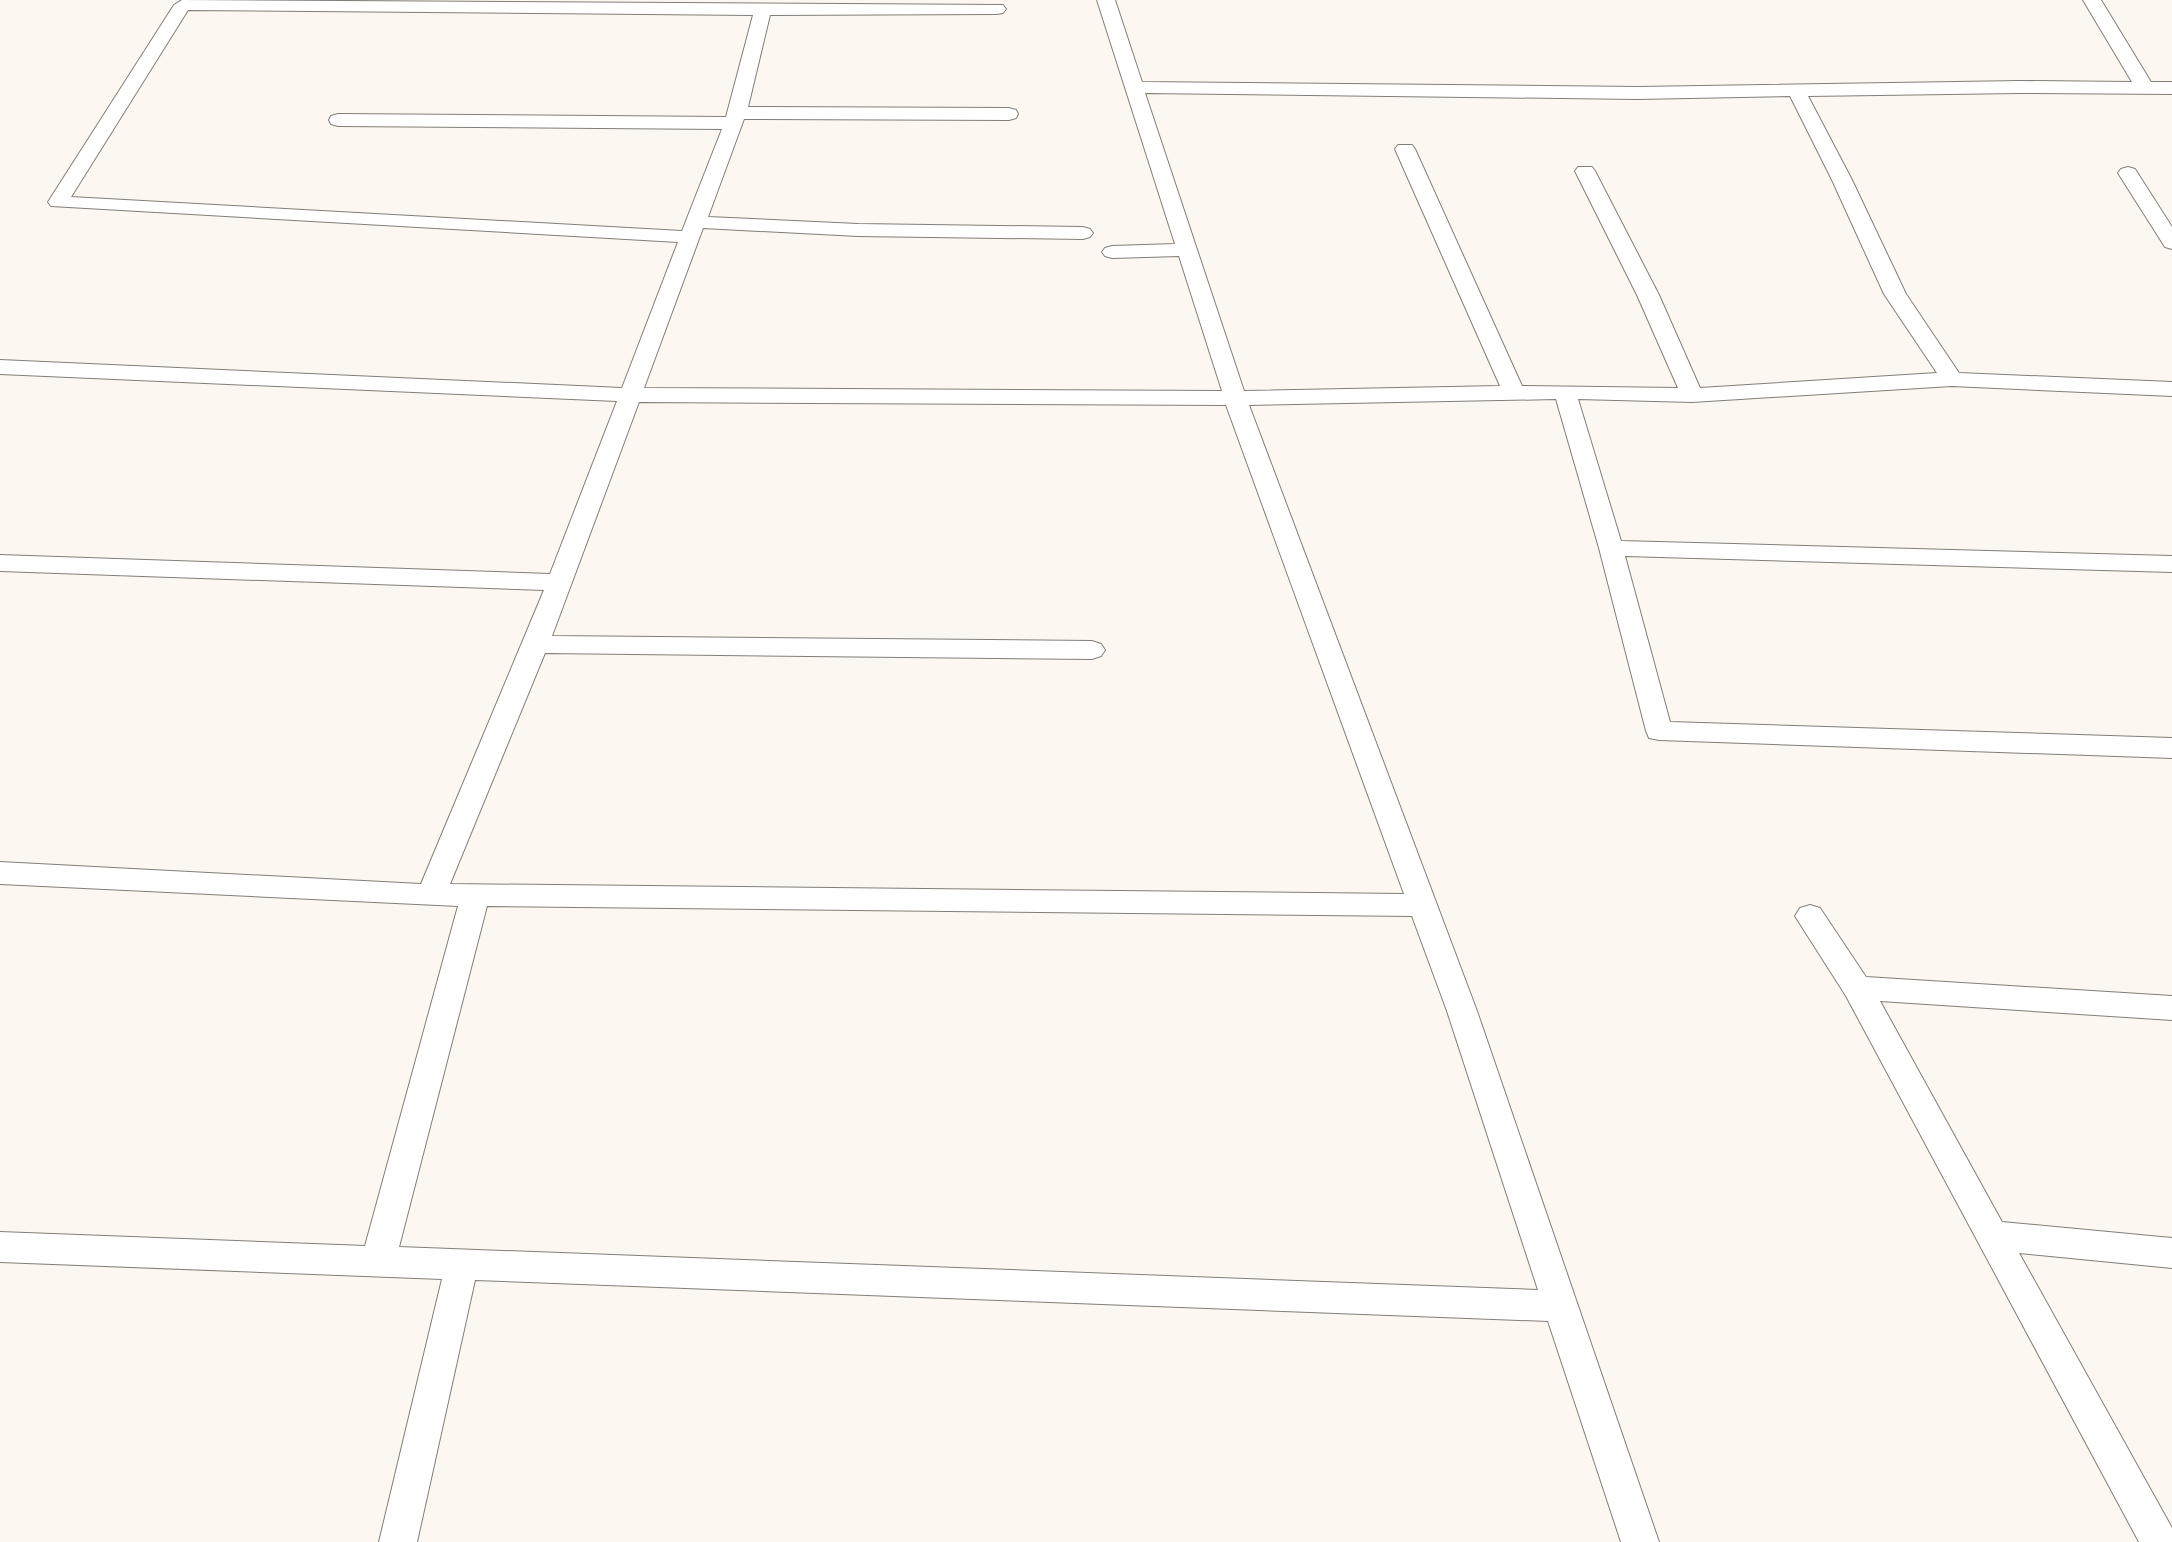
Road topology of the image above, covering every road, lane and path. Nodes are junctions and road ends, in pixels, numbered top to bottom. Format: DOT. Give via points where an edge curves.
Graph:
graph roads {
  1 [pos="1106,0"];
  2 [pos="2092,0"];
  3 [pos="594,3"];
  4 [pos="998,9"];
  5 [pos="763,10"];
  6 [pos="1134,87"];
  7 [pos="2145,88"];
  8 [pos="2172,88"];
  9 [pos="1796,90"];
  10 [pos="1009,114"];
  11 [pos="735,118"];
  12 [pos="338,120"];
  13 [pos="1406,149"];
  14 [pos="1585,171"];
  15 [pos="2128,173"];
  16 [pos="692,230"];
  17 [pos="1083,234"];
  18 [pos="2172,243"];
  19 [pos="1187,250"];
  20 [pos="1112,252"];
  21 [pos="0,367"];
  22 [pos="1952,379"];
  23 [pos="2172,389"];
  24 [pos="1514,392"];
  25 [pos="1565,392"];
  26 [pos="628,395"];
  27 [pos="1692,395"];
  28 [pos="1235,398"];
  29 [pos="1611,548"];
  30 [pos="0,563"];
  31 [pos="2172,564"];
  32 [pos="559,582"];
  33 [pos="536,644"];
  34 [pos="1092,650"];
  35 [pos="2172,748"];
  36 [pos="0,873"];
  37 [pos="431,895"];
  38 [pos="475,896"];
  39 [pos="1423,905"];
  40 [pos="1810,916"];
  41 [pos="1857,988"];
  42 [pos="2172,1008"];
  43 [pos="1993,1236"];
  44 [pos="0,1246"];
  45 [pos="2172,1253"];
  46 [pos="378,1261"];
  47 [pos="462,1264"];
  48 [pos="1561,1306"];
  49 [pos="398,1542"];
  50 [pos="1640,1542"];
  51 [pos="2159,1542"];
  1 -- 6 [label="street"];
  2 -- 7 [label="street"];
  3 -- 5 [label="street"];
  3 -- 16 [label="street" via="183,5 58,202"];
  4 -- 5 [label="street"];
  5 -- 11 [label="street"];
  6 -- 9 [label="street" via="1638,93"];
  6 -- 19 [label="street"];
  7 -- 8 [label="street"];
  7 -- 9 [label="street"];
  9 -- 22 [label="street" via="1895,294"];
  10 -- 11 [label="street"];
  11 -- 12 [label="street"];
  11 -- 16 [label="street"];
  13 -- 24 [label="street"];
  14 -- 27 [label="street" via="1648,295"];
  15 -- 18 [label="street"];
  16 -- 17 [label="street"];
  16 -- 26 [label="street"];
  19 -- 20 [label="street"];
  19 -- 28 [label="street"];
  21 -- 26 [label="street"];
  22 -- 23 [label="street"];
  22 -- 27 [label="street"];
  24 -- 25 [label="street"];
  24 -- 28 [label="street"];
  25 -- 27 [label="street"];
  25 -- 29 [label="street"];
  26 -- 28 [label="street"];
  26 -- 32 [label="street"];
  28 -- 39 [label="street"];
  29 -- 31 [label="street"];
  29 -- 35 [label="street" via="1659,731"];
  30 -- 32 [label="street"];
  32 -- 33 [label="street"];
  33 -- 34 [label="street"];
  33 -- 37 [label="street"];
  36 -- 37 [label="street"];
  37 -- 38 [label="street"];
  38 -- 39 [label="street"];
  38 -- 46 [label="street"];
  39 -- 48 [label="street" via="1462,1010"];
  40 -- 41 [label="street"];
  41 -- 42 [label="street"];
  41 -- 43 [label="street"];
  43 -- 45 [label="street"];
  43 -- 51 [label="street"];
  44 -- 46 [label="street"];
  46 -- 47 [label="street"];
  47 -- 48 [label="street"];
  47 -- 49 [label="street"];
  48 -- 50 [label="street"];
}
